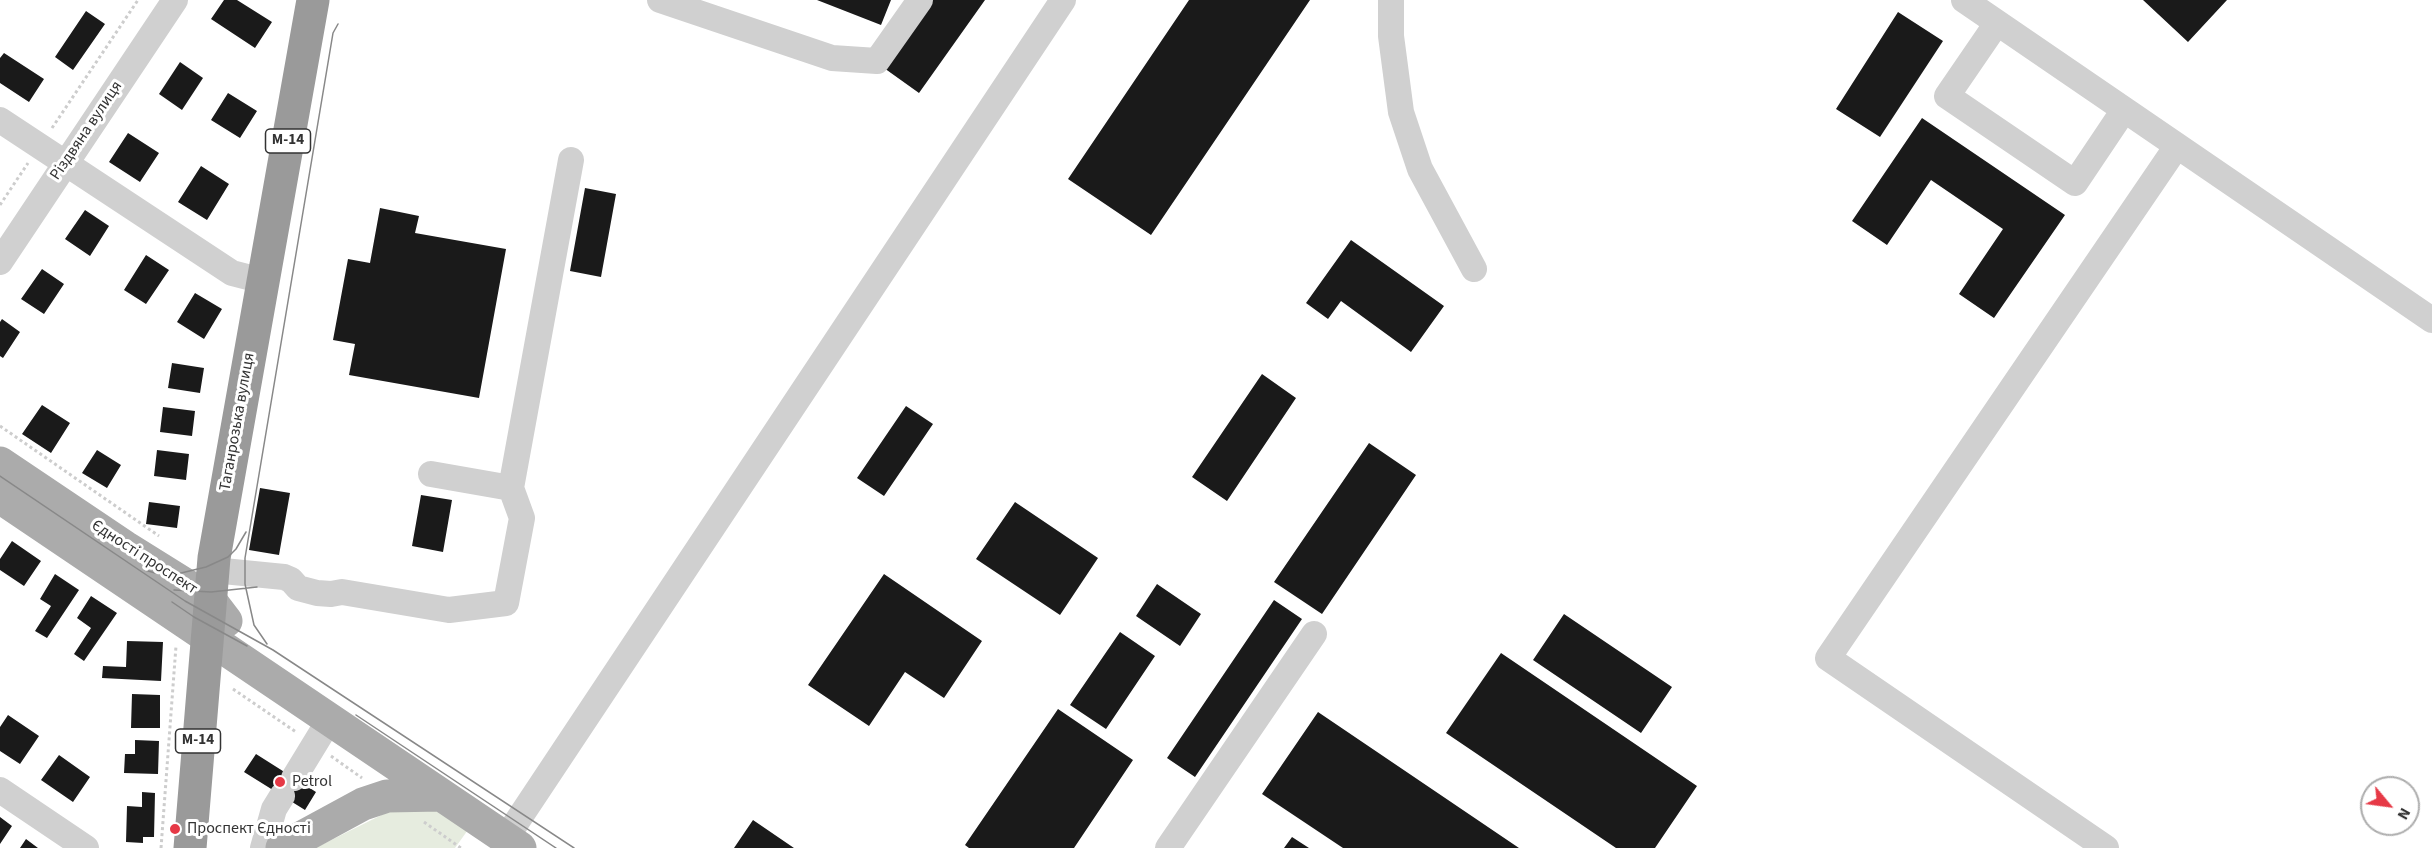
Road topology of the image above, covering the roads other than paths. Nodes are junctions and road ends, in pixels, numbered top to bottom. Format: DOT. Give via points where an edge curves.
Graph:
graph roads {
  1 [pos="175,0"];
  2 [pos="313,0"];
  3 [pos="660,0"];
  4 [pos="920,0"];
  5 [pos="1063,0"];
  6 [pos="1391,0"];
  7 [pos="1964,0"];
  8 [pos="1997,23"];
  9 [pos="2124,110"];
  10 [pos="0,120"];
  11 [pos="2177,146"];
  12 [pos="571,160"];
  13 [pos="66,164"];
  14 [pos="0,262"];
  15 [pos="1474,268"];
  16 [pos="263,281"];
  17 [pos="2432,320"];
  18 [pos="0,463"];
  19 [pos="432,474"];
  20 [pos="511,488"];
  21 [pos="0,497"];
  22 [pos="212,585"];
  23 [pos="1314,634"];
  24 [pos="192,636"];
  25 [pos="266,676"];
  26 [pos="323,732"];
  27 [pos="0,790"];
  28 [pos="441,795"];
  29 [pos="513,843"];
  30 [pos="86,848"];
  31 [pos="190,848"];
  32 [pos="263,848"];
  33 [pos="282,848"];
  34 [pos="1167,848"];
  35 [pos="2106,848"];
  1 -- 13 [label="street, Різдвяна вулиця"];
  2 -- 16 [label="highway, Таганрозька вулиця / М-14"];
  3 -- 4 [label="street" via="832,58 877,61"];
  5 -- 29 [label="street"];
  6 -- 15 [label="street" via="1391,36 1401,112 1420,169"];
  7 -- 8 [label="street"];
  8 -- 9 [label="street"];
  8 -- 9 [label="street" via="1947,96 1957,103 2075,183"];
  9 -- 11 [label="street"];
  10 -- 13 [label="street"];
  11 -- 17 [label="street"];
  11 -- 35 [label="street" via="1828,658"];
  12 -- 20 [label="street"];
  13 -- 14 [label="street, Різдвяна вулиця"];
  13 -- 16 [label="street" via="232,273"];
  16 -- 22 [label="highway, Таганрозька вулиця / М-14"];
  18 -- 22 [label="main road, Єдності проспект" via="125,547"];
  19 -- 20 [label="street"];
  20 -- 22 [label="street" via="522,518 506,603 448,610 342,592 317,593 298,588 284,577"];
  21 -- 24 [label="main road, Єдності проспект"];
  22 -- 24 [label="highway, Таганрозька вулиця / М-14"];
  22 -- 25 [label="main road, Єдності проспект"];
  23 -- 34 [label="street"];
  24 -- 25 [label="main road, Єдності проспект"];
  24 -- 31 [label="highway, Таганрозька вулиця / М-14"];
  25 -- 26 [label="main road, Єдності проспект"];
  26 -- 28 [label="main road, Єдності проспект"];
  26 -- 32 [label="street" via="274,810"];
  27 -- 30 [label="street"];
  28 -- 29 [label="main road, Єдності проспект"];
  28 -- 33 [label="main road" via="387,796 363,804"];
}
